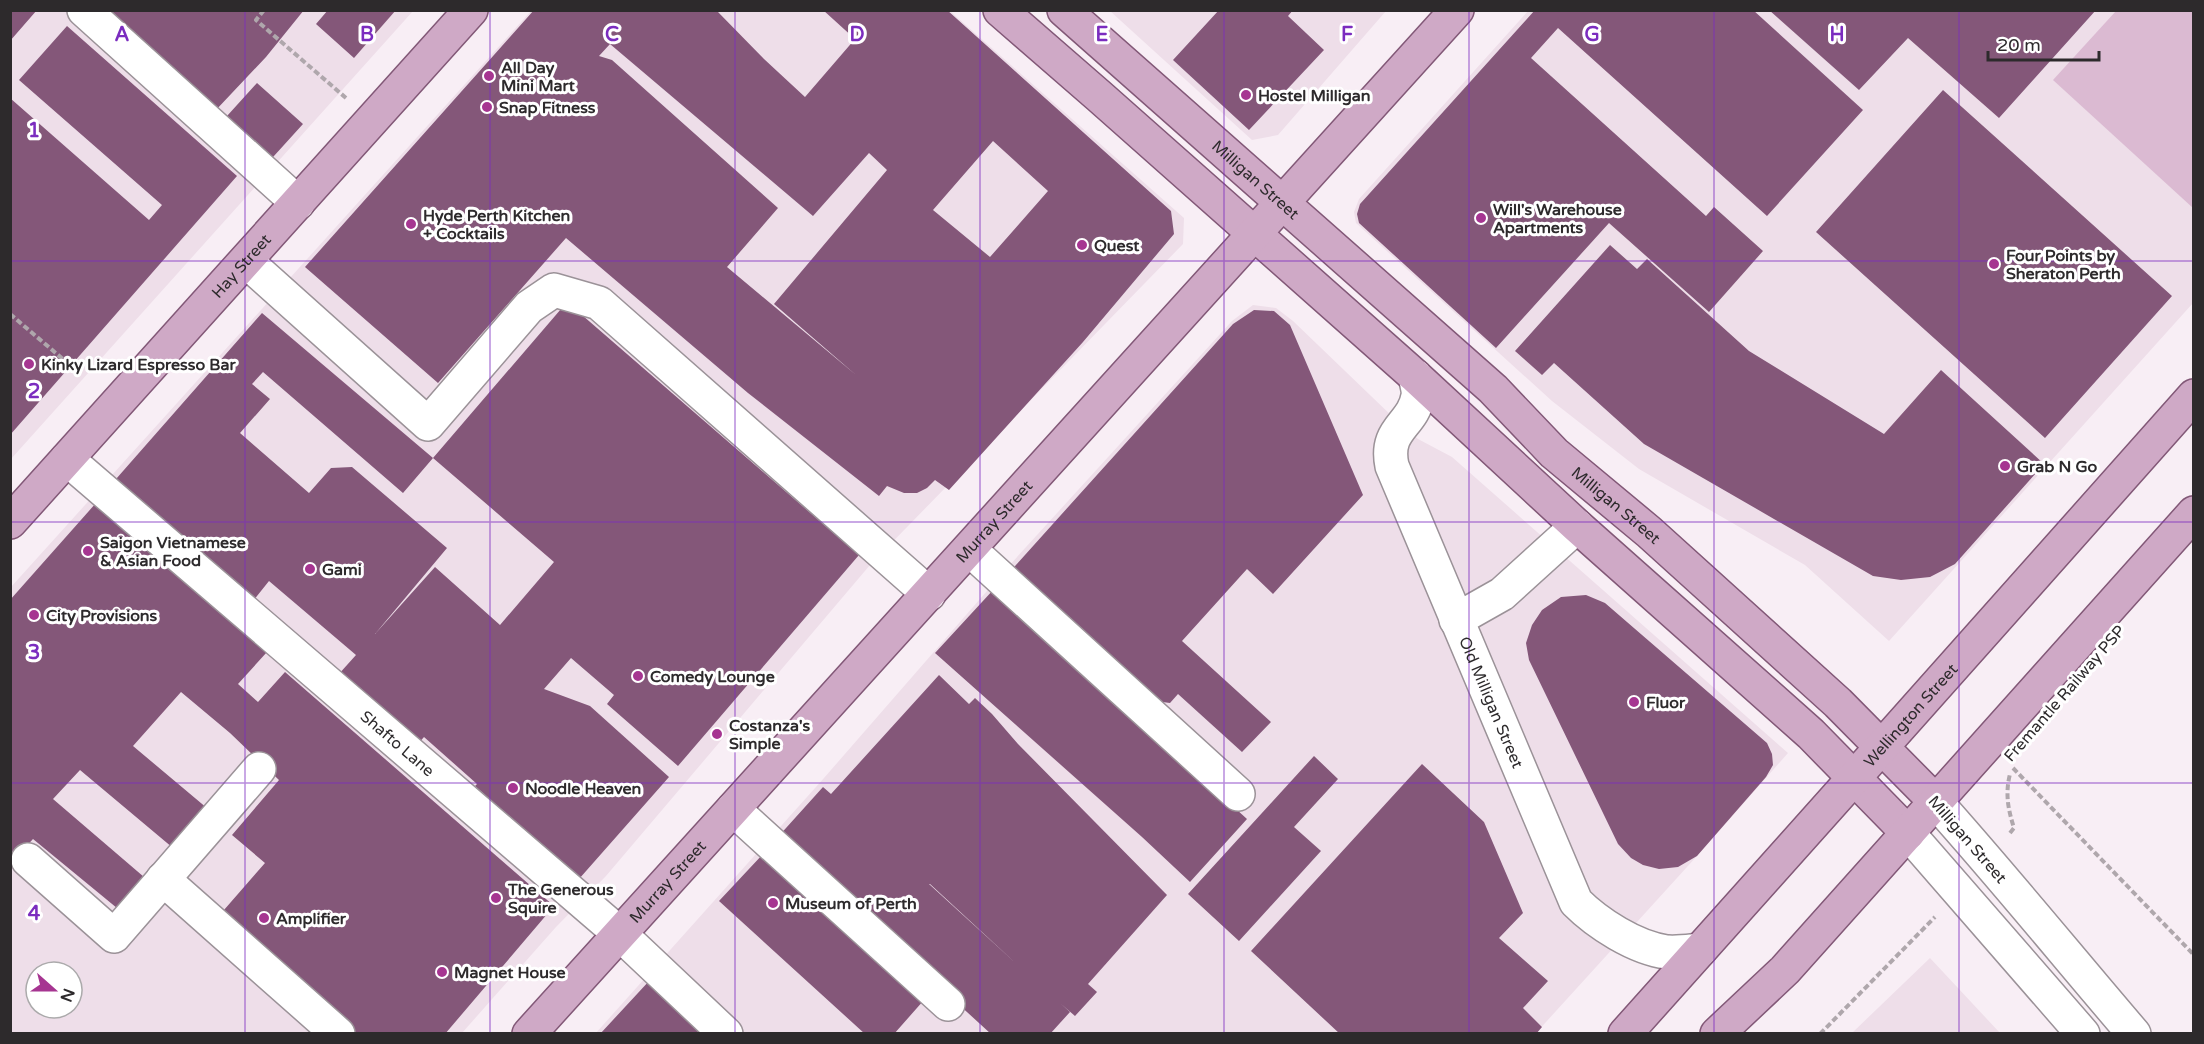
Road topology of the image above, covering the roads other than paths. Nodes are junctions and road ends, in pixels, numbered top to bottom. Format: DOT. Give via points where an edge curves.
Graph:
graph roads {
  1 [pos="84,10"];
  2 [pos="471,10"];
  3 [pos="1000,10"];
  4 [pos="1064,10"];
  5 [pos="1457,10"];
  6 [pos="1282,202"];
  7 [pos="298,203"];
  8 [pos="1253,235"];
  9 [pos="246,261"];
  10 [pos="1415,376"];
  11 [pos="2193,396"];
  12 [pos="67,459"];
  13 [pos="2193,513"];
  14 [pos="10,522"];
  15 [pos="1577,526"];
  16 [pos="969,549"];
  17 [pos="930,594"];
  18 [pos="1456,620"];
  19 [pos="1881,746"];
  20 [pos="259,769"];
  21 [pos="1855,777"];
  22 [pos="1238,794"];
  23 [pos="1936,802"];
  24 [pos="733,809"];
  25 [pos="1908,833"];
  26 [pos="28,860"];
  27 [pos="163,879"];
  28 [pos="620,934"];
  29 [pos="1700,950"];
  30 [pos="948,1004"];
  31 [pos="338,1034"];
  32 [pos="530,1034"];
  33 [pos="726,1034"];
  34 [pos="1625,1034"];
  35 [pos="1718,1034"];
  36 [pos="2083,1034"];
  37 [pos="2134,1034"];
  1 -- 7 [label="street"];
  2 -- 7 [label="main road, Hay Street"];
  3 -- 8 [label="main road"];
  4 -- 6 [label="main road, Milligan Street"];
  5 -- 6 [label="main road, Murray Street"];
  6 -- 8 [label="main road, Murray Street"];
  6 -- 19 [label="main road, Milligan Street" via="1493,389 1554,453 1649,532"];
  7 -- 9 [label="main road, Hay Street"];
  8 -- 10 [label="main road"];
  8 -- 16 [label="main road, Murray Street"];
  9 -- 12 [label="main road, Hay Street"];
  9 -- 17 [label="street" via="428,424 529,307 554,290 599,303"];
  10 -- 15 [label="main road"];
  10 -- 18 [label="street, Old Milligan Street" via="1418,394 1413,409 1393,436 1389,453"];
  11 -- 19 [label="main road, Wellington Street"];
  12 -- 14 [label="main road, Hay Street"];
  12 -- 28 [label="street, Shafto Lane"];
  13 -- 23 [label="main road"];
  15 -- 18 [label="street" via="1502,594"];
  15 -- 21 [label="main road"];
  16 -- 17 [label="main road, Murray Street"];
  16 -- 22 [label="street"];
  17 -- 24 [label="main road, Murray Street"];
  18 -- 29 [label="street, Old Milligan Street" via="1576,902 1590,916 1647,946 1667,952"];
  19 -- 21 [label="main road, Wellington Street"];
  19 -- 23 [label="main road, Milligan Street"];
  20 -- 27 [label="street"];
  21 -- 25 [label="main road"];
  21 -- 29 [label="main road, Wellington Street"];
  23 -- 25 [label="main road"];
  23 -- 37 [label="street, Milligan Street"];
  24 -- 28 [label="main road, Murray Street"];
  24 -- 30 [label="street"];
  25 -- 35 [label="main road" via="1785,970"];
  25 -- 36 [label="street"];
  26 -- 27 [label="street" via="114,936"];
  27 -- 31 [label="street"];
  28 -- 32 [label="main road, Murray Street"];
  28 -- 33 [label="street, Shafto Lane"];
  29 -- 34 [label="main road, Wellington Street"];
}
